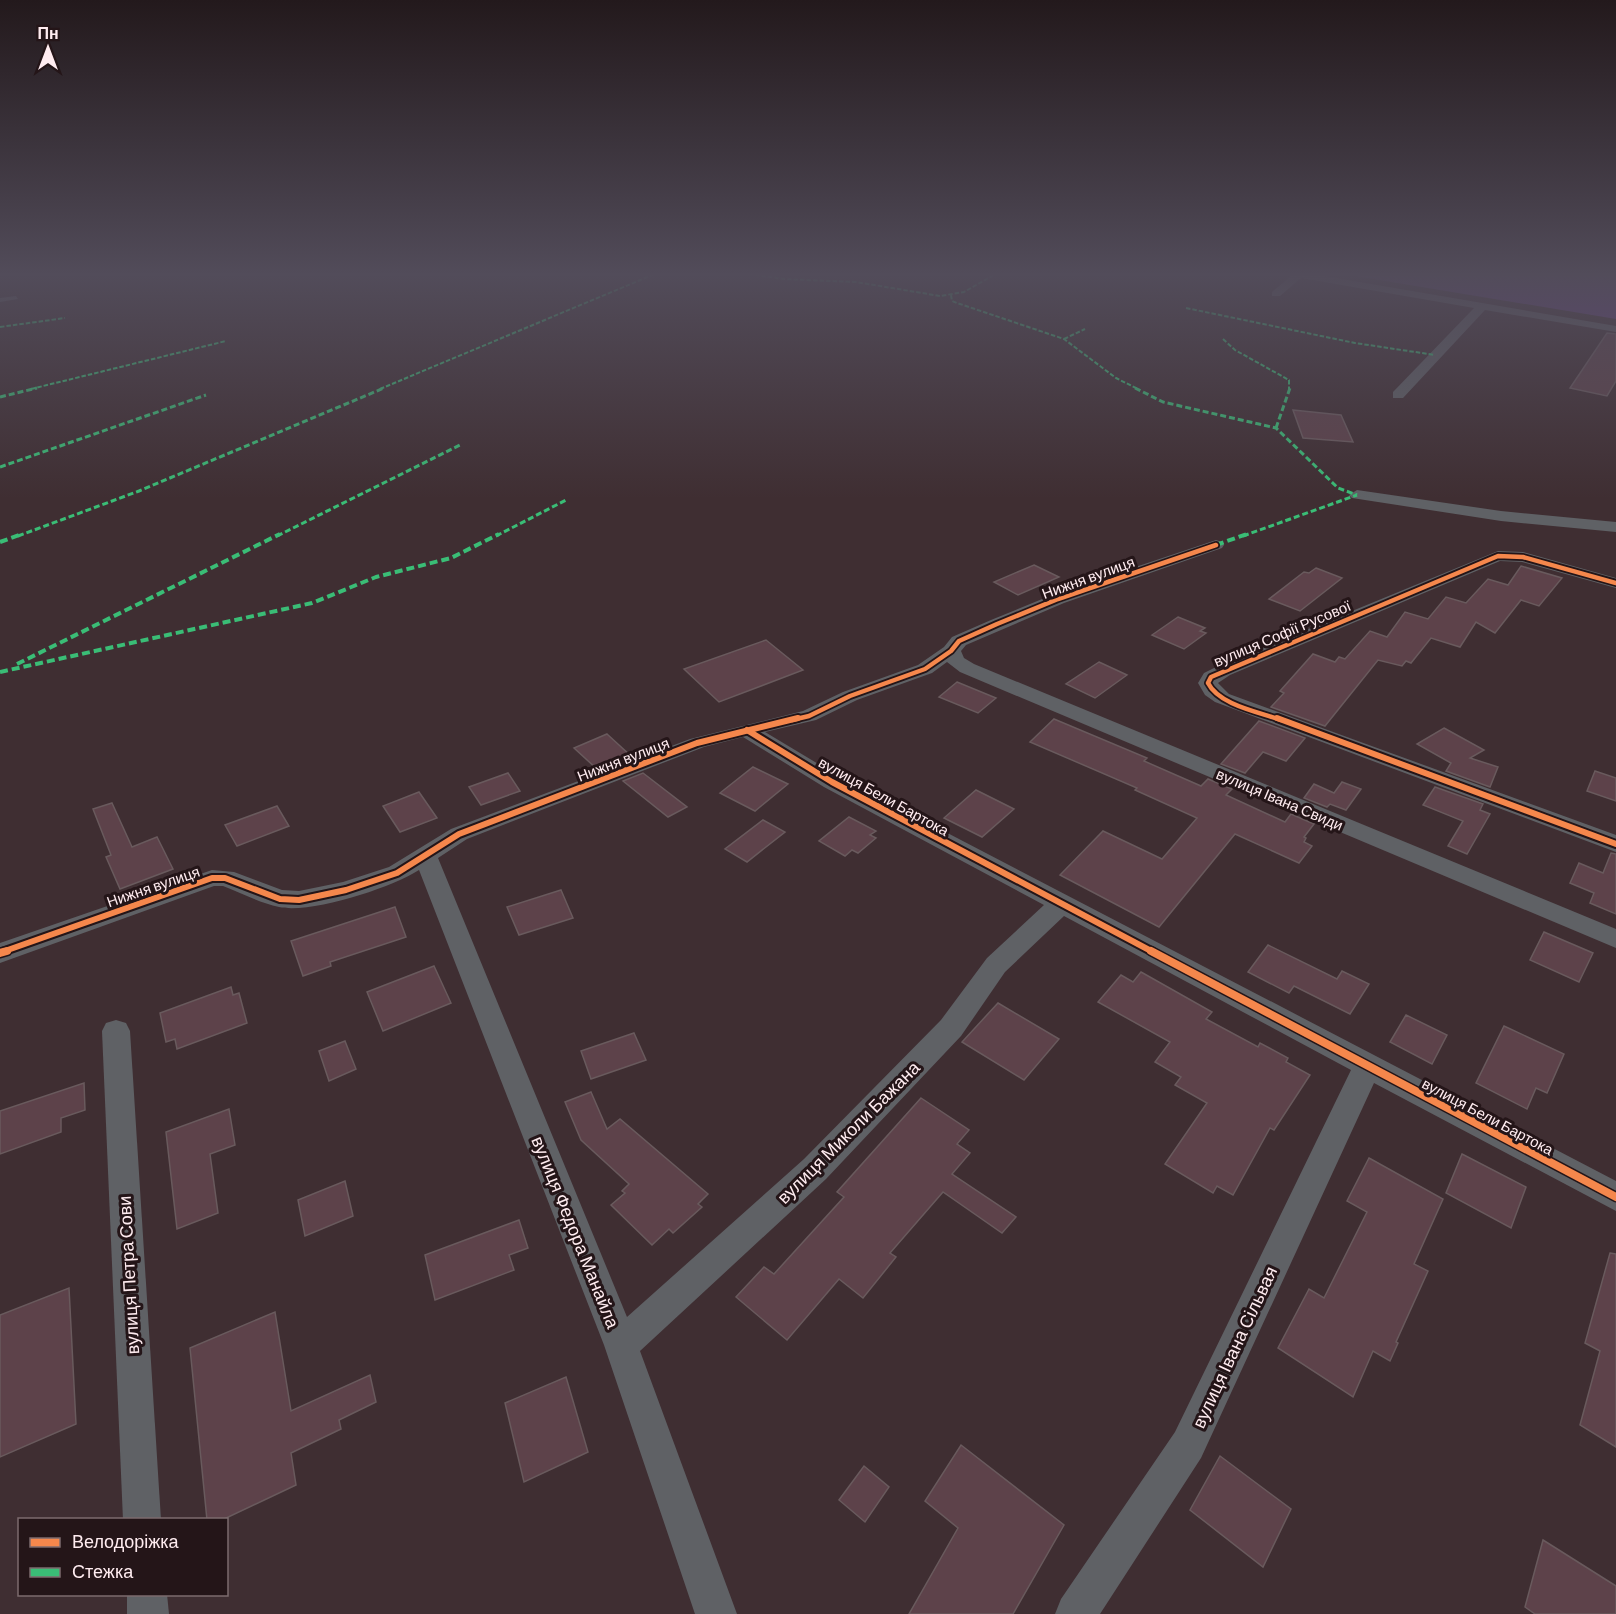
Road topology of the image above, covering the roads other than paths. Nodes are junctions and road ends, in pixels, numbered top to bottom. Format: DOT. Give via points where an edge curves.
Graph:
graph roads {
  1 [pos="1442,348"];
  2 [pos="1398,394"];
  3 [pos="1357,495"];
  4 [pos="1616,527"];
  5 [pos="1216,545"];
  6 [pos="1616,583"];
  7 [pos="951,651"];
  8 [pos="747,730"];
  9 [pos="1616,844"];
  10 [pos="425,855"];
  11 [pos="1060,905"];
  12 [pos="1616,939"];
  13 [pos="0,953"];
  14 [pos="116,1030"];
  15 [pos="1367,1067"];
  16 [pos="1616,1197"];
  17 [pos="621,1345"];
  18 [pos="142,1518"];
  19 [pos="147,1596"];
  20 [pos="148,1614"];
  21 [pos="716,1614"];
  22 [pos="1076,1614"];
  1 -- 2 [label="street"];
  3 -- 4 [label="street" via="1501,516"];
  5 -- 7 [label="street, Нижня вулиця" via="1058,599 959,641"];
  6 -- 9 [label="street, вулиця Софії Русової" via="1523,557 1498,556 1223,671 1208,683 1212,692 1222,698"];
  7 -- 8 [label="street, Нижня вулиця" via="925,669 870,688 809,716"];
  7 -- 12 [label="street, вулиця Івана Свиди" via="956,661 967,668"];
  8 -- 10 [label="street, Нижня вулиця" via="697,743 459,834"];
  8 -- 11 [label="street, вулиця Бели Бартока" via="832,782"];
  10 -- 13 [label="street, Нижня вулиця" via="389,876 299,900 280,899 225,878 212,878"];
  10 -- 17 [label="street, вулиця Федора Манайла"];
  11 -- 15 [label="street, вулиця Бели Бартока"];
  11 -- 17 [label="street, вулиця Миколи Бажана" via="996,965 951,1028 815,1169"];
  14 -- 18 [label="street, вулиця Петра Сови"];
  15 -- 16 [label="street, вулиця Бели Бартока"];
  15 -- 22 [label="street, вулиця Івана Сільвая" via="1188,1445"];
  17 -- 21 [label="street, вулиця Федора Манайла"];
  19 -- 20 [label="street"];
}
